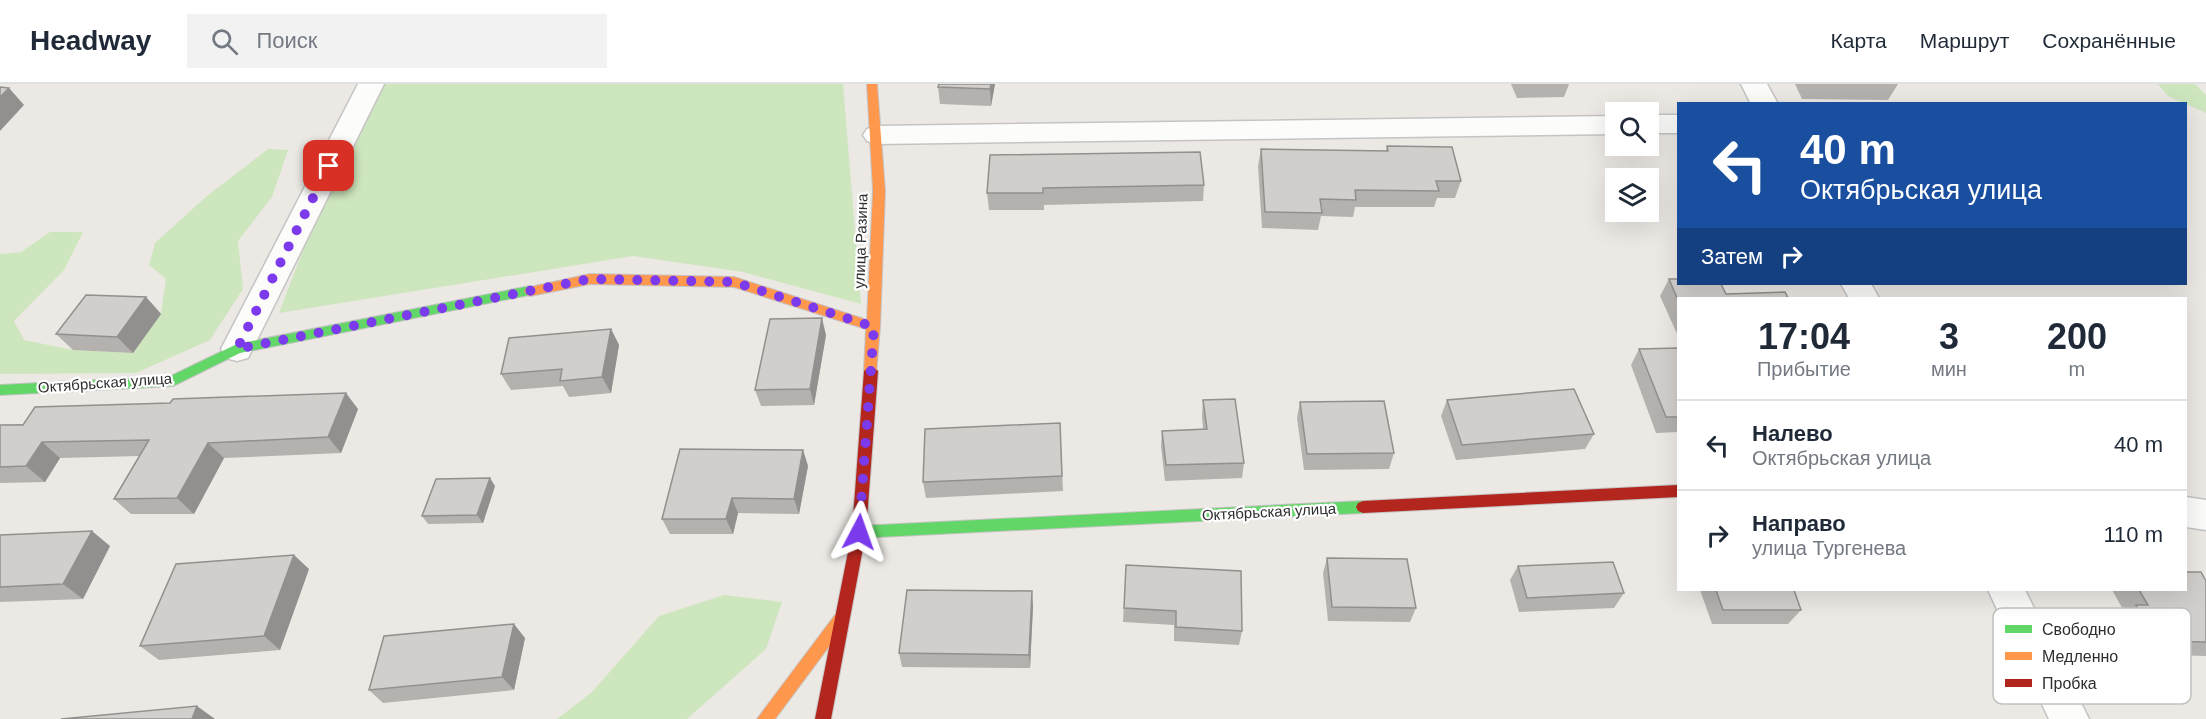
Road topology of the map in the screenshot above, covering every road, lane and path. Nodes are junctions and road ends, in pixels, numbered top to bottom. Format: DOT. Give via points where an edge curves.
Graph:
graph roads {
  1 [pos="371,84"];
  2 [pos="872,84"];
  3 [pos="1754,84"];
  4 [pos="1764,102"];
  5 [pos="1659,124"];
  6 [pos="1677,124"];
  7 [pos="1605,125"];
  8 [pos="877,135"];
  9 [pos="874,327"];
  10 [pos="237,349"];
  11 [pos="0,390"];
  12 [pos="1677,492"];
  13 [pos="2187,512"];
  14 [pos="2206,515"];
  15 [pos="859,532"];
  16 [pos="2006,591"];
  17 [pos="2015,608"];
  18 [pos="844,614"];
  19 [pos="2062,704"];
  20 [pos="765,719"];
  21 [pos="823,719"];
  22 [pos="2069,719"];
  1 -- 10 [label="street"];
  2 -- 8 [label="street, улица Разина"];
  3 -- 4 [label="street"];
  5 -- 6 [label="street"];
  7 -- 8 [label="street"];
  8 -- 9 [label="street, улица Разина"];
  9 -- 10 [label="street, Октябрьская улица" via="734,282 590,279"];
  9 -- 15 [label="street, улица Разина"];
  10 -- 11 [label="street, Октябрьская улица" via="173,381"];
  12 -- 15 [label="street, Октябрьская улица"];
  13 -- 14 [label="street"];
  15 -- 18 [label="street, улица Разина"];
  16 -- 17 [label="street"];
  18 -- 20 [label="street"];
  18 -- 21 [label="street, улица Разина"];
  19 -- 22 [label="street"];
}
